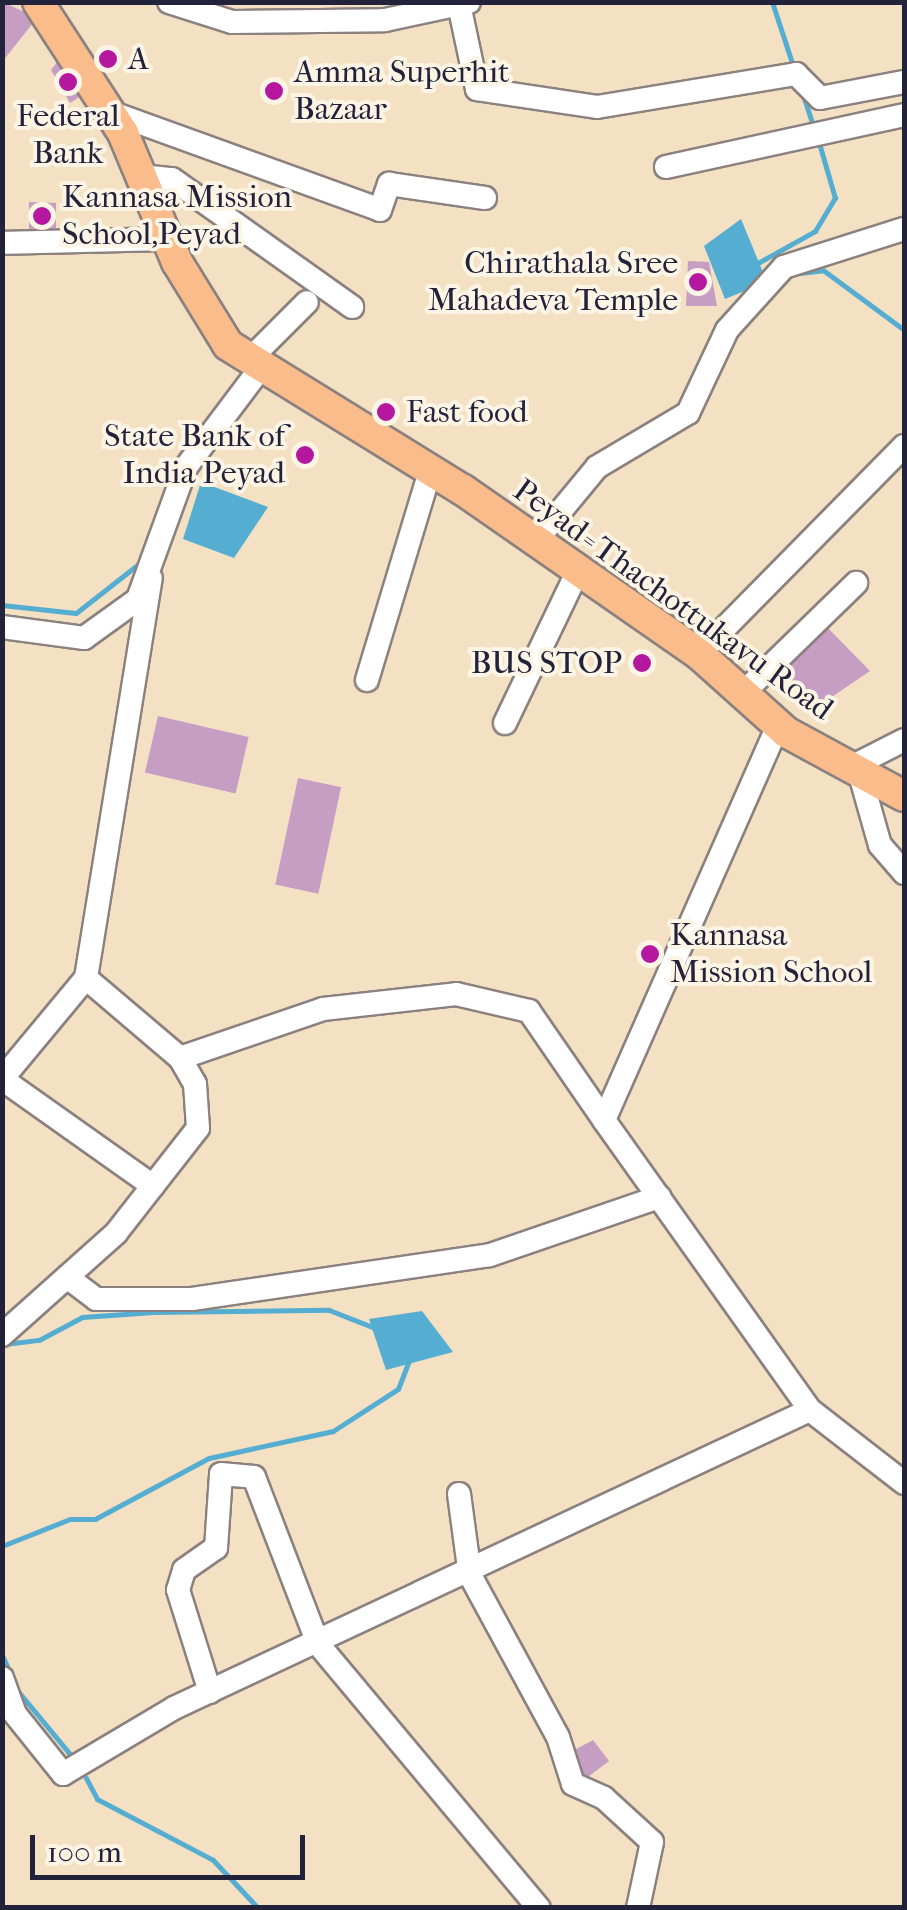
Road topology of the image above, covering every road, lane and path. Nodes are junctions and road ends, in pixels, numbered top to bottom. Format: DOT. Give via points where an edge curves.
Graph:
graph roads {
  1 [pos="38,2"];
  2 [pos="169,2"];
  3 [pos="454,6"];
  4 [pos="277,12"];
  5 [pos="904,82"];
  6 [pos="110,112"];
  7 [pos="904,115"];
  8 [pos="666,167"];
  9 [pos="141,176"];
  10 [pos="485,198"];
  11 [pos="904,229"];
  12 [pos="167,239"];
  13 [pos="2,242"];
  14 [pos="306,302"];
  15 [pos="352,307"];
  16 [pos="254,366"];
  17 [pos="904,446"];
  18 [pos="430,471"];
  19 [pos="535,542"];
  20 [pos="577,573"];
  21 [pos="151,578"];
  22 [pos="856,582"];
  23 [pos="2,626"];
  24 [pos="699,654"];
  25 [pos="367,680"];
  26 [pos="743,694"];
  27 [pos="504,723"];
  28 [pos="778,725"];
  29 [pos="904,740"];
  30 [pos="855,769"];
  31 [pos="904,796"];
  32 [pos="904,873"];
  33 [pos="86,978"];
  34 [pos="180,1058"];
  35 [pos="2,1079"];
  36 [pos="604,1120"];
  37 [pos="153,1186"];
  38 [pos="659,1197"];
  39 [pos="67,1277"];
  40 [pos="4,1333"];
  41 [pos="810,1410"];
  42 [pos="904,1483"];
  43 [pos="459,1494"];
  44 [pos="470,1575"];
  45 [pos="318,1644"];
  46 [pos="2,1678"];
  47 [pos="210,1692"];
  48 [pos="539,1908"];
  49 [pos="638,1908"];
  1 -- 6 [label="main road, Peyad=Thachottukavu Road"];
  2 -- 4 [label="street" via="206,19"];
  3 -- 4 [label="street"];
  3 -- 5 [label="street" via="477,89 596,108 796,74 820,98"];
  6 -- 9 [label="main road, Peyad=Thachottukavu Road"];
  6 -- 10 [label="street" via="380,210 389,184"];
  7 -- 8 [label="street"];
  9 -- 12 [label="main road, Peyad=Thachottukavu Road"];
  9 -- 15 [label="street" via="172,179"];
  11 -- 19 [label="street" via="784,267 728,330 688,413 597,467"];
  12 -- 13 [label="street"];
  12 -- 16 [label="main road, Peyad=Thachottukavu Road" via="228,345"];
  14 -- 16 [label="street"];
  16 -- 18 [label="main road, Peyad=Thachottukavu Road"];
  16 -- 21 [label="street" via="186,467"];
  17 -- 24 [label="street"];
  18 -- 19 [label="main road, Peyad=Thachottukavu Road"];
  18 -- 25 [label="street"];
  19 -- 20 [label="main road, Peyad=Thachottukavu Road"];
  20 -- 24 [label="main road, Peyad=Thachottukavu Road"];
  20 -- 27 [label="street"];
  21 -- 23 [label="street" via="84,638"];
  21 -- 33 [label="street"];
  22 -- 26 [label="street"];
  24 -- 26 [label="main road, Peyad=Thachottukavu Road"];
  26 -- 28 [label="main road, Peyad=Thachottukavu Road"];
  28 -- 30 [label="main road, Peyad=Thachottukavu Road"];
  28 -- 36 [label="street"];
  29 -- 30 [label="street"];
  30 -- 31 [label="main road, Peyad=Thachottukavu Road"];
  30 -- 32 [label="street" via="880,845"];
  33 -- 34 [label="street"];
  33 -- 35 [label="street"];
  34 -- 36 [label="street" via="323,1009 456,994 530,1011"];
  34 -- 37 [label="street" via="195,1084 198,1128"];
  35 -- 37 [label="street"];
  36 -- 38 [label="street"];
  37 -- 39 [label="street"];
  38 -- 39 [label="street" via="490,1255 192,1299 96,1299"];
  38 -- 41 [label="street"];
  39 -- 40 [label="street"];
  41 -- 42 [label="street"];
  41 -- 44 [label="street"];
  43 -- 44 [label="street"];
  44 -- 45 [label="street"];
  44 -- 49 [label="street" via="558,1737 573,1784 604,1798 652,1842"];
  45 -- 47 [label="street"];
  45 -- 47 [label="street" via="254,1477 221,1474 216,1548 184,1570 178,1590"];
  45 -- 48 [label="street"];
  46 -- 47 [label="street" via="15,1714 64,1774"];
}
